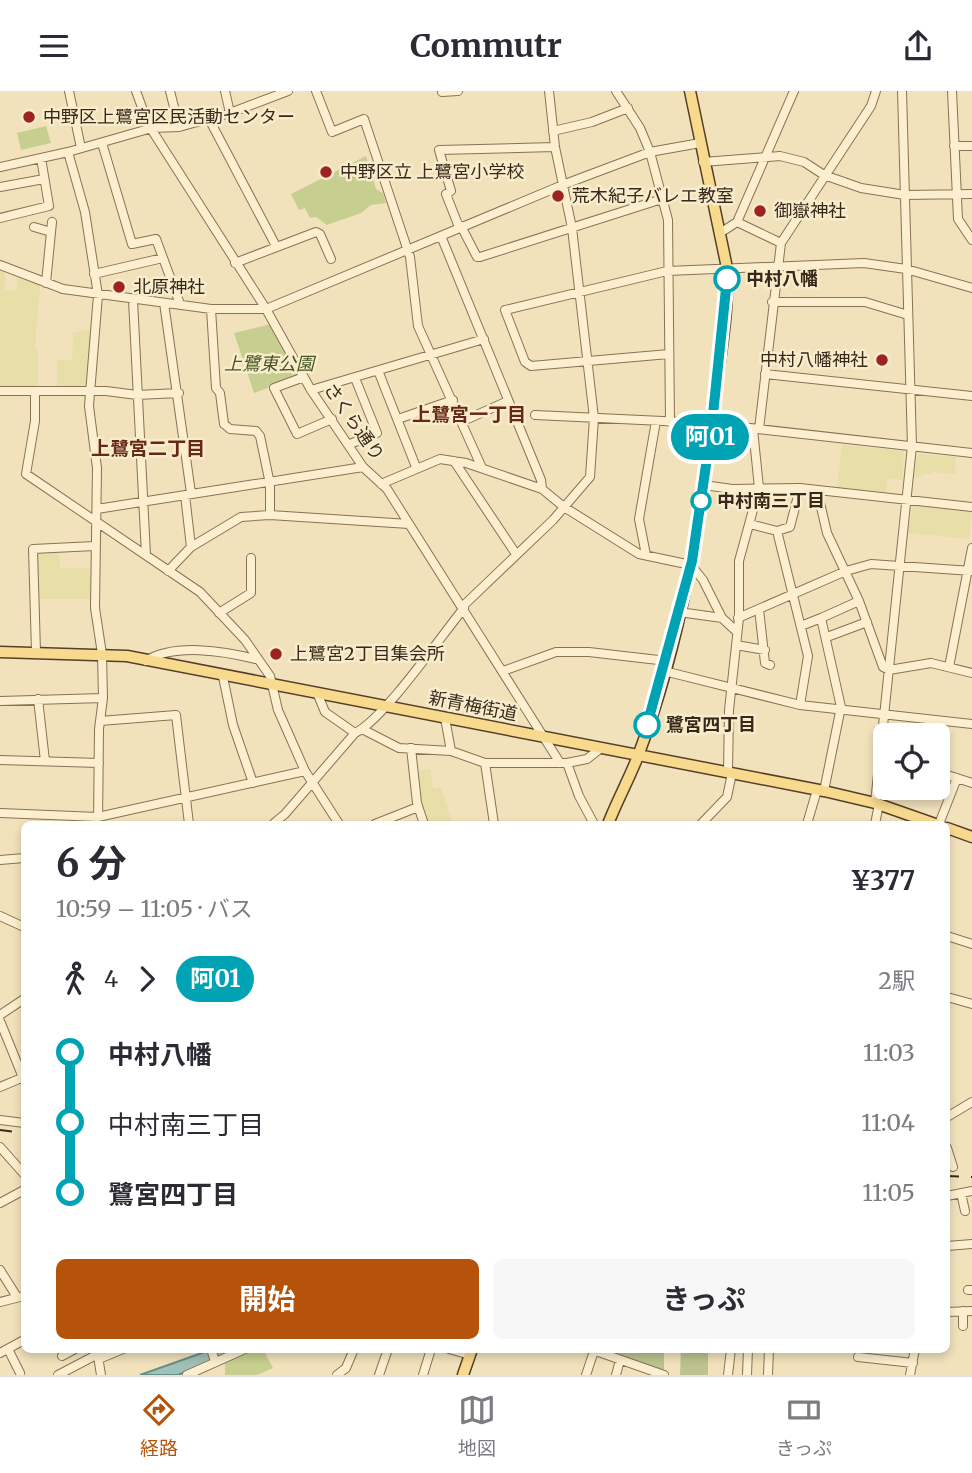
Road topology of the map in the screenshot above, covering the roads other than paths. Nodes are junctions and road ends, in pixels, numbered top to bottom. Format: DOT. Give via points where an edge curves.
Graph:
graph roads {
  1 [pos="69,91"];
  2 [pos="136,91"];
  3 [pos="170,91"];
  4 [pos="225,91"];
  5 [pos="288,91"];
  6 [pos="316,91"];
  7 [pos="458,91"];
  8 [pos="549,91"];
  9 [pos="616,91"];
  10 [pos="690,91"];
  11 [pos="794,91"];
  12 [pos="876,91"];
  13 [pos="902,91"];
  14 [pos="952,91"];
  15 [pos="442,92"];
  16 [pos="628,108"];
  17 [pos="230,113"];
  18 [pos="209,119"];
  19 [pos="179,127"];
  20 [pos="152,128"];
  21 [pos="553,131"];
  22 [pos="700,142"];
  23 [pos="102,143"];
  24 [pos="954,146"];
  25 [pos="972,146"];
  26 [pos="555,147"];
  27 [pos="81,148"];
  28 [pos="68,152"];
  29 [pos="650,152"];
  30 [pos="766,157"];
  31 [pos="41,158"];
  32 [pos="703,162"];
  33 [pos="0,167"];
  34 [pos="824,175"];
  35 [pos="44,179"];
  36 [pos="565,184"];
  37 [pos="0,187"];
  38 [pos="957,194"];
  39 [pos="972,194"];
  40 [pos="905,195"];
  41 [pos="662,199"];
  42 [pos="0,218"];
  43 [pos="52,222"];
  44 [pos="737,222"];
  45 [pos="460,226"];
  46 [pos="34,227"];
  47 [pos="572,228"];
  48 [pos="51,232"];
  49 [pos="720,233"];
  50 [pos="441,236"];
  51 [pos="972,240"];
  52 [pos="781,243"];
  53 [pos="276,246"];
  54 [pos="408,249"];
  55 [pos="163,258"];
  56 [pos="331,259"];
  57 [pos="235,263"];
  58 [pos="0,265"];
  59 [pos="776,267"];
  60 [pos="726,269"];
  61 [pos="906,269"];
  62 [pos="667,271"];
  63 [pos="94,274"];
  64 [pos="46,283"];
  65 [pos="972,288"];
  66 [pos="580,291"];
  67 [pos="98,295"];
  68 [pos="133,300"];
  69 [pos="772,302"];
  70 [pos="164,303"];
  71 [pos="180,304"];
  72 [pos="211,309"];
  73 [pos="266,309"];
  74 [pos="908,316"];
  75 [pos="484,339"];
  76 [pos="669,354"];
  77 [pos="433,355"];
  78 [pos="587,361"];
  79 [pos="379,373"];
  80 [pos="765,374"];
  81 [pos="304,377"];
  82 [pos="355,378"];
  83 [pos="311,390"];
  84 [pos="910,390"];
  85 [pos="0,391"];
  86 [pos="35,391"];
  87 [pos="89,393"];
  88 [pos="179,393"];
  89 [pos="137,395"];
  90 [pos="972,396"];
  91 [pos="453,400"];
  92 [pos="508,401"];
  93 [pos="535,415"];
  94 [pos="594,418"];
  95 [pos="332,419"];
  96 [pos="398,419"];
  97 [pos="463,421"];
  98 [pos="656,422"];
  99 [pos="670,422"];
  100 [pos="712,424"];
  101 [pos="756,429"];
  102 [pos="350,444"];
  103 [pos="912,446"];
  104 [pos="972,453"];
  105 [pos="454,461"];
  106 [pos="363,467"];
  107 [pos="416,467"];
  108 [pos="482,468"];
  109 [pos="269,480"];
  110 [pos="381,484"];
  111 [pos="704,485"];
  112 [pos="759,488"];
  113 [pos="800,488"];
  114 [pos="542,489"];
  115 [pos="817,490"];
  116 [pos="188,494"];
  117 [pos="907,501"];
  118 [pos="142,503"];
  119 [pos="565,507"];
  120 [pos="972,507"];
  121 [pos="97,509"];
  122 [pos="270,515"];
  123 [pos="95,522"];
  124 [pos="408,524"];
  125 [pos="750,524"];
  126 [pos="777,531"];
  127 [pos="95,546"];
  128 [pos="191,547"];
  129 [pos="972,548"];
  130 [pos="516,554"];
  131 [pos="146,555"];
  132 [pos="646,555"];
  133 [pos="251,558"];
  134 [pos="691,565"];
  135 [pos="901,565"];
  136 [pos="168,571"];
  137 [pos="846,571"];
  138 [pos="970,571"];
  139 [pos="794,593"];
  140 [pos="859,601"];
  141 [pos="463,607"];
  142 [pos="759,609"];
  143 [pos="680,612"];
  144 [pos="219,613"];
  145 [pos="739,618"];
  146 [pos="821,618"];
  147 [pos="725,621"];
  148 [pos="867,622"];
  149 [pos="801,626"];
  150 [pos="736,631"];
  151 [pos="827,637"];
  152 [pos="736,645"];
  153 [pos="765,650"];
  154 [pos="0,652"];
  155 [pos="36,652"];
  156 [pos="102,654"];
  157 [pos="255,659"];
  158 [pos="145,661"];
  159 [pos="770,665"];
  160 [pos="667,667"];
  161 [pos="949,667"];
  162 [pos="889,670"];
  163 [pos="503,671"];
  164 [pos="972,673"];
  165 [pos="223,677"];
  166 [pos="272,686"];
  167 [pos="731,688"];
  168 [pos="318,695"];
  169 [pos="103,698"];
  170 [pos="38,699"];
  171 [pos="0,701"];
  172 [pos="800,705"];
  173 [pos="383,706"];
  174 [pos="841,711"];
  175 [pos="884,716"];
  176 [pos="445,718"];
  177 [pos="100,721"];
  178 [pos="884,723"];
  179 [pos="972,724"];
  180 [pos="358,731"];
  181 [pos="545,737"];
  182 [pos="411,748"];
  183 [pos="601,748"];
  184 [pos="451,751"];
  185 [pos="638,755"];
  186 [pos="0,760"];
  187 [pos="45,761"];
  188 [pos="99,763"];
  189 [pos="485,763"];
  190 [pos="564,763"];
  191 [pos="305,771"];
  192 [pos="730,773"];
  193 [pos="950,776"];
  194 [pos="957,778"];
  195 [pos="312,781"];
  196 [pos="253,783"];
  197 [pos="972,783"];
  198 [pos="820,790"];
  199 [pos="186,799"];
  200 [pos="878,800"];
  201 [pos="877,804"];
  202 [pos="418,807"];
  203 [pos="0,813"];
  204 [pos="98,820"];
  205 [pos="189,821"];
  206 [pos="278,821"];
  207 [pos="336,821"];
  208 [pos="382,821"];
  209 [pos="423,821"];
  210 [pos="494,821"];
  211 [pos="592,821"];
  212 [pos="609,821"];
  213 [pos="704,821"];
  214 [pos="808,821"];
  215 [pos="875,821"];
  216 [pos="915,821"];
  217 [pos="938,821"];
  218 [pos="950,829"];
  219 [pos="972,837"];
  220 [pos="21,858"];
  221 [pos="0,860"];
  222 [pos="1,918"];
  223 [pos="21,926"];
  224 [pos="950,937"];
  225 [pos="972,944"];
  226 [pos="950,998"];
  227 [pos="21,1001"];
  228 [pos="972,1004"];
  229 [pos="0,1015"];
  230 [pos="0,1021"];
  231 [pos="21,1071"];
  232 [pos="21,1079"];
  233 [pos="0,1087"];
  234 [pos="972,1102"];
  235 [pos="950,1115"];
  236 [pos="0,1120"];
  237 [pos="21,1123"];
  238 [pos="0,1147"];
  239 [pos="950,1158"];
  240 [pos="953,1167"];
  241 [pos="21,1171"];
  242 [pos="972,1191"];
  243 [pos="21,1192"];
  244 [pos="961,1193"];
  245 [pos="950,1195"];
  246 [pos="0,1203"];
  247 [pos="965,1211"];
  248 [pos="972,1244"];
  249 [pos="950,1246"];
  250 [pos="0,1270"];
  251 [pos="21,1296"];
  252 [pos="0,1302"];
  253 [pos="968,1311"];
  254 [pos="950,1312"];
  255 [pos="963,1327"];
  256 [pos="21,1342"];
  257 [pos="4,1351"];
  258 [pos="68,1353"];
  259 [pos="212,1353"];
  260 [pos="236,1353"];
  261 [pos="352,1353"];
  262 [pos="387,1353"];
  263 [pos="430,1353"];
  264 [pos="471,1353"];
  265 [pos="591,1353"];
  266 [pos="600,1353"];
  267 [pos="731,1353"];
  268 [pos="748,1353"];
  269 [pos="769,1353"];
  270 [pos="914,1353"];
  271 [pos="98,1354"];
  272 [pos="62,1356"];
  273 [pos="858,1357"];
  274 [pos="620,1360"];
  275 [pos="215,1361"];
  276 [pos="913,1363"];
  277 [pos="20,1373"];
  278 [pos="58,1375"];
  279 [pos="102,1375"];
  280 [pos="187,1375"];
  281 [pos="337,1375"];
  282 [pos="379,1375"];
  283 [pos="423,1375"];
  284 [pos="463,1375"];
  285 [pos="586,1375"];
  286 [pos="616,1375"];
  287 [pos="664,1375"];
  288 [pos="728,1375"];
  289 [pos="747,1375"];
  290 [pos="768,1375"];
  291 [pos="910,1375"];
  1 -- 27 [label="street"];
  2 -- 20 [label="street, さくら通り"];
  3 -- 19 [label="street"];
  4 -- 17 [label="street"];
  5 -- 17 [label="street"];
  6 -- 54 [label="street" via="332,132 364,119"];
  7 -- 15 [label="street"];
  8 -- 21 [label="street"];
  9 -- 16 [label="street"];
  10 -- 22 [label="main road"];
  11 -- 30 [label="street"];
  12 -- 34 [label="street" via="872,106"];
  13 -- 40 [label="street"];
  14 -- 24 [label="street"];
  16 -- 21 [label="street"];
  16 -- 29 [label="street"];
  17 -- 18 [label="street"];
  18 -- 19 [label="street"];
  18 -- 53 [label="street"];
  19 -- 20 [label="street"];
  20 -- 23 [label="street"];
  20 -- 57 [label="street, さくら通り"];
  21 -- 26 [label="street"];
  22 -- 29 [label="street"];
  22 -- 32 [label="main road"];
  23 -- 27 [label="street"];
  23 -- 55 [label="street" via="132,244 156,239"];
  24 -- 25 [label="street"];
  24 -- 38 [label="street"];
  26 -- 36 [label="street"];
  26 -- 45 [label="street" via="439,150 451,191 446,194"];
  27 -- 28 [label="street"];
  28 -- 31 [label="street"];
  28 -- 63 [label="street" via="85,212"];
  29 -- 36 [label="street"];
  29 -- 41 [label="street"];
  30 -- 32 [label="street"];
  30 -- 34 [label="street" via="793,157"];
  30 -- 44 [label="street"];
  31 -- 33 [label="street"];
  31 -- 35 [label="street"];
  32 -- 49 [label="main road"];
  34 -- 40 [label="street" via="861,188"];
  34 -- 52 [label="street"];
  35 -- 37 [label="street"];
  35 -- 42 [label="street" via="49,206"];
  36 -- 45 [label="street"];
  36 -- 47 [label="street"];
  38 -- 39 [label="street"];
  38 -- 40 [label="street"];
  38 -- 51 [label="street" via="958,219"];
  40 -- 61 [label="street"];
  41 -- 47 [label="street"];
  41 -- 62 [label="street" via="668,220"];
  43 -- 48 [label="street"];
  44 -- 49 [label="street"];
  44 -- 52 [label="street"];
  45 -- 47 [label="street" via="477,257"];
  45 -- 50 [label="street"];
  46 -- 48 [label="street"];
  47 -- 66 [label="street"];
  48 -- 64 [label="street"];
  49 -- 60 [label="main road"];
  50 -- 54 [label="street"];
  50 -- 75 [label="street"];
  52 -- 59 [label="street"];
  53 -- 56 [label="street" via="316,232"];
  53 -- 57 [label="street"];
  54 -- 73 [label="street"];
  54 -- 77 [label="street" via="418,326"];
  55 -- 63 [label="street"];
  55 -- 71 [label="street"];
  57 -- 73 [label="street, さくら通り"];
  58 -- 64 [label="street"];
  59 -- 60 [label="street"];
  59 -- 61 [label="street" via="864,263"];
  59 -- 69 [label="street"];
  60 -- 62 [label="street"];
  60 -- 100 [label="main road"];
  61 -- 65 [label="street"];
  61 -- 74 [label="street"];
  62 -- 66 [label="street"];
  62 -- 76 [label="street"];
  63 -- 67 [label="street"];
  64 -- 67 [label="street"];
  66 -- 78 [label="street"];
  66 -- 78 [label="street" via="508,308 506,313 528,365"];
  67 -- 68 [label="street"];
  67 -- 87 [label="street"];
  68 -- 70 [label="street"];
  68 -- 89 [label="street"];
  69 -- 74 [label="street" via="865,302"];
  69 -- 80 [label="street"];
  70 -- 71 [label="street"];
  70 -- 88 [label="street"];
  71 -- 72 [label="street"];
  72 -- 73 [label="street"];
  72 -- 109 [label="street" via="216,388 224,424 230,429 256,431"];
  73 -- 81 [label="street, さくら通り"];
  74 -- 84 [label="street"];
  75 -- 77 [label="street"];
  75 -- 92 [label="street"];
  76 -- 78 [label="street"];
  76 -- 99 [label="street"];
  77 -- 79 [label="street"];
  77 -- 91 [label="street"];
  78 -- 94 [label="street"];
  79 -- 82 [label="street"];
  79 -- 96 [label="street"];
  80 -- 84 [label="street"];
  80 -- 101 [label="street"];
  81 -- 83 [label="street, さくら通り"];
  81 -- 95 [label="street" via="274,388 297,434"];
  82 -- 83 [label="street"];
  82 -- 102 [label="street" via="377,433"];
  83 -- 95 [label="street, さくら通り"];
  84 -- 90 [label="street"];
  84 -- 103 [label="street"];
  85 -- 86 [label="street"];
  86 -- 87 [label="street"];
  86 -- 123 [label="street" via="26,474"];
  87 -- 89 [label="street"];
  87 -- 121 [label="street"];
  88 -- 89 [label="street"];
  88 -- 116 [label="street"];
  89 -- 118 [label="street"];
  91 -- 96 [label="street"];
  91 -- 97 [label="street"];
  92 -- 97 [label="street"];
  92 -- 114 [label="street"];
  93 -- 94 [label="street"];
  94 -- 98 [label="street"];
  94 -- 119 [label="street" via="590,477"];
  95 -- 102 [label="street, さくら通り"];
  96 -- 107 [label="street"];
  97 -- 108 [label="street"];
  98 -- 99 [label="street"];
  98 -- 132 [label="street" via="639,519"];
  99 -- 100 [label="street"];
  100 -- 101 [label="street"];
  100 -- 111 [label="main road"];
  101 -- 103 [label="street"];
  101 -- 112 [label="street"];
  102 -- 106 [label="street, さくら通り"];
  103 -- 104 [label="street"];
  103 -- 117 [label="street"];
  105 -- 107 [label="street" via="440,459"];
  105 -- 108 [label="street"];
  105 -- 130 [label="street"];
  106 -- 109 [label="street"];
  106 -- 110 [label="street, さくら通り"];
  107 -- 110 [label="street"];
  108 -- 114 [label="street"];
  109 -- 116 [label="street"];
  109 -- 122 [label="street"];
  110 -- 124 [label="street, さくら通り"];
  111 -- 112 [label="street"];
  111 -- 134 [label="main road"];
  112 -- 113 [label="street"];
  112 -- 125 [label="street"];
  113 -- 115 [label="street"];
  113 -- 126 [label="street" via="790,527"];
  114 -- 119 [label="street"];
  115 -- 117 [label="street"];
  115 -- 137 [label="street" via="827,533"];
  116 -- 118 [label="street"];
  116 -- 128 [label="street"];
  117 -- 120 [label="street"];
  117 -- 135 [label="street"];
  118 -- 121 [label="street"];
  118 -- 131 [label="street"];
  119 -- 130 [label="street"];
  119 -- 132 [label="street"];
  121 -- 123 [label="street"];
  122 -- 124 [label="street"];
  122 -- 128 [label="street" via="241,517"];
  123 -- 127 [label="street"];
  123 -- 131 [label="street"];
  124 -- 141 [label="street, さくら通り"];
  125 -- 126 [label="street"];
  125 -- 145 [label="street" via="739,561"];
  126 -- 139 [label="street"];
  127 -- 155 [label="street" via="33,549"];
  127 -- 156 [label="street" via="95,608"];
  128 -- 136 [label="street"];
  129 -- 138 [label="street"];
  130 -- 141 [label="street"];
  131 -- 136 [label="street"];
  132 -- 134 [label="street"];
  133 -- 144 [label="street" via="251,593"];
  134 -- 143 [label="main road"];
  134 -- 147 [label="street"];
  135 -- 137 [label="street" via="871,564"];
  135 -- 138 [label="street"];
  135 -- 162 [label="street"];
  136 -- 144 [label="street" via="200,592"];
  137 -- 139 [label="street"];
  137 -- 140 [label="street"];
  138 -- 161 [label="street"];
  139 -- 142 [label="street"];
  139 -- 149 [label="street"];
  140 -- 146 [label="street"];
  140 -- 148 [label="street"];
  141 -- 163 [label="street, さくら通り"];
  141 -- 173 [label="street"];
  142 -- 145 [label="street"];
  142 -- 153 [label="street"];
  143 -- 147 [label="street"];
  143 -- 160 [label="main road"];
  144 -- 157 [label="street" via="245,640"];
  145 -- 147 [label="street"];
  145 -- 150 [label="street"];
  146 -- 149 [label="street"];
  146 -- 151 [label="street"];
  147 -- 150 [label="street"];
  148 -- 151 [label="street"];
  148 -- 162 [label="street" via="883,667"];
  149 -- 172 [label="street" via="808,656"];
  150 -- 152 [label="street"];
  151 -- 174 [label="street"];
  152 -- 153 [label="street"];
  152 -- 167 [label="street"];
  153 -- 159 [label="street" via="765,663"];
  154 -- 155 [label="main road, 新青梅街道"];
  155 -- 156 [label="main road, 新青梅街道"];
  156 -- 158 [label="main road, 新青梅街道"];
  156 -- 169 [label="street"];
  157 -- 158 [label="street" via="213,652 163,652"];
  157 -- 166 [label="street" via="270,676"];
  158 -- 165 [label="main road, 新青梅街道"];
  160 -- 163 [label="street" via="612,654 556,652"];
  160 -- 167 [label="street"];
  160 -- 185 [label="main road"];
  161 -- 162 [label="street" via="932,663"];
  161 -- 164 [label="street"];
  162 -- 175 [label="street"];
  163 -- 181 [label="street, さくら通り"];
  165 -- 166 [label="main road, 新青梅街道"];
  165 -- 196 [label="street"];
  166 -- 168 [label="main road, 新青梅街道"];
  166 -- 191 [label="street"];
  167 -- 172 [label="street"];
  167 -- 192 [label="street"];
  168 -- 173 [label="main road, 新青梅街道"];
  168 -- 180 [label="street" via="325,712"];
  169 -- 170 [label="street"];
  169 -- 177 [label="street"];
  170 -- 171 [label="street"];
  170 -- 187 [label="street"];
  172 -- 174 [label="street"];
  173 -- 176 [label="main road, 新青梅街道"];
  173 -- 180 [label="street"];
  174 -- 175 [label="street"];
  174 -- 198 [label="street"];
  175 -- 178 [label="street"];
  175 -- 179 [label="street"];
  176 -- 181 [label="main road, 新青梅街道"];
  176 -- 184 [label="street"];
  177 -- 188 [label="street"];
  177 -- 199 [label="street" via="174,713"];
  180 -- 182 [label="street" via="394,747"];
  180 -- 195 [label="street"];
  181 -- 183 [label="main road, 新青梅街道"];
  181 -- 190 [label="street, さくら通り"];
  182 -- 184 [label="street"];
  182 -- 202 [label="street"];
  183 -- 185 [label="main road, 新青梅街道"];
  183 -- 190 [label="street" via="587,759"];
  184 -- 189 [label="street"];
  185 -- 192 [label="main road, 新青梅街道"];
  185 -- 212 [label="main road"];
  186 -- 187 [label="street"];
  187 -- 188 [label="street"];
  188 -- 204 [label="street"];
  189 -- 190 [label="street"];
  189 -- 210 [label="street"];
  190 -- 211 [label="street, さくら通り"];
  191 -- 195 [label="street"];
  191 -- 196 [label="street"];
  192 -- 198 [label="main road, 新青梅街道"];
  192 -- 213 [label="street" via="727,797"];
  193 -- 194 [label="street"];
  194 -- 197 [label="street"];
  194 -- 217 [label="street"];
  195 -- 206 [label="street"];
  195 -- 207 [label="street"];
  196 -- 199 [label="street"];
  198 -- 201 [label="main road, 新青梅街道"];
  198 -- 214 [label="street"];
  199 -- 204 [label="street"];
  199 -- 205 [label="street"];
  200 -- 201 [label="street"];
  201 -- 215 [label="street"];
  201 -- 216 [label="main road, 新青梅街道"];
  202 -- 208 [label="street"];
  202 -- 209 [label="street"];
  203 -- 204 [label="street"];
  218 -- 219 [label="main road"];
  220 -- 221 [label="street"];
  222 -- 223 [label="street"];
  224 -- 225 [label="street"];
  226 -- 228 [label="street"];
  227 -- 229 [label="street"];
  230 -- 231 [label="street"];
  232 -- 233 [label="street"];
  234 -- 235 [label="street"];
  236 -- 237 [label="street"];
  238 -- 241 [label="street"];
  239 -- 240 [label="street"];
  242 -- 244 [label="street"];
  243 -- 246 [label="street"];
  244 -- 245 [label="street"];
  244 -- 247 [label="street"];
  248 -- 249 [label="street"];
  250 -- 251 [label="street"];
  251 -- 252 [label="street"];
  253 -- 254 [label="street"];
  253 -- 255 [label="street"];
  256 -- 257 [label="street"];
  257 -- 277 [label="street"];
  258 -- 272 [label="street"];
  259 -- 275 [label="street"];
  260 -- 280 [label="street"];
  261 -- 281 [label="street"];
  262 -- 282 [label="street"];
  263 -- 283 [label="street"];
  264 -- 284 [label="main road"];
  265 -- 285 [label="street"];
  266 -- 274 [label="street"];
  267 -- 288 [label="street"];
  268 -- 289 [label="street"];
  269 -- 290 [label="street"];
  270 -- 276 [label="street"];
  271 -- 278 [label="street"];
  271 -- 279 [label="street"];
  273 -- 276 [label="street"];
  274 -- 286 [label="street"];
  274 -- 287 [label="street"];
  276 -- 291 [label="street"];
}
